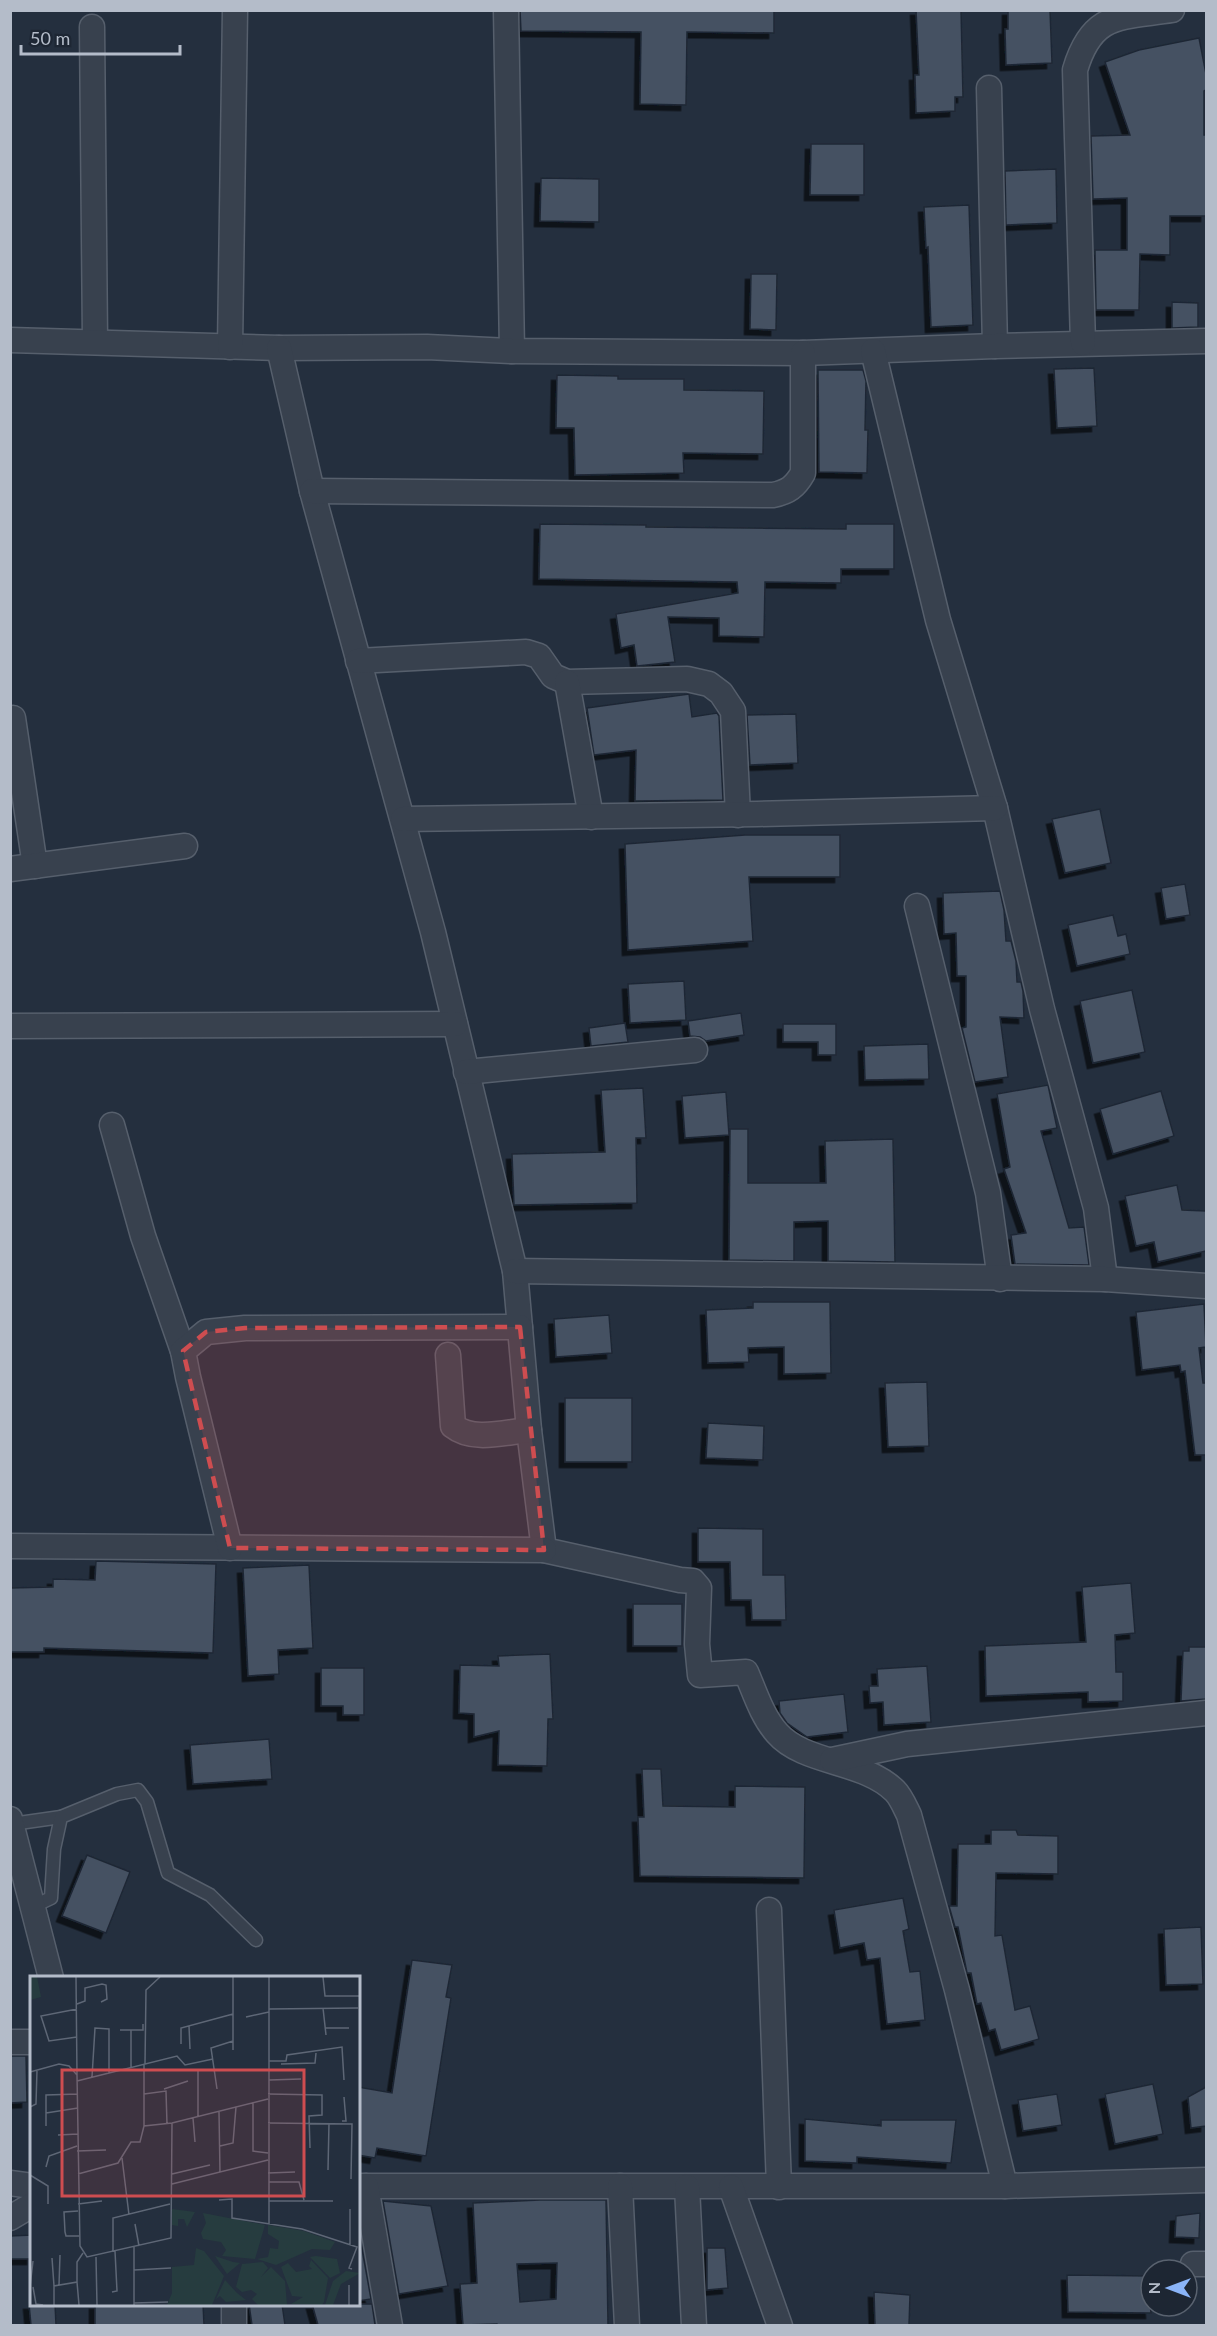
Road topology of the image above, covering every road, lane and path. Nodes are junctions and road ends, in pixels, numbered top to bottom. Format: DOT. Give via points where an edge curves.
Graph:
graph roads {
  1 [pos="235,10"];
  2 [pos="506,10"];
  3 [pos="1172,10"];
  4 [pos="92,27"];
  5 [pos="988,88"];
  6 [pos="10,340"];
  7 [pos="95,341"];
  8 [pos="1206,341"];
  9 [pos="1083,343"];
  10 [pos="994,346"];
  11 [pos="230,347"];
  12 [pos="279,348"];
  13 [pos="512,351"];
  14 [pos="873,351"];
  15 [pos="803,353"];
  16 [pos="312,491"];
  17 [pos="358,661"];
  18 [pos="567,682"];
  19 [pos="12,718"];
  20 [pos="995,808"];
  21 [pos="738,815"];
  22 [pos="591,817"];
  23 [pos="403,819"];
  24 [pos="185,846"];
  25 [pos="35,866"];
  26 [pos="10,869"];
  27 [pos="916,906"];
  28 [pos="455,1024"];
  29 [pos="10,1026"];
  30 [pos="695,1050"];
  31 [pos="466,1072"];
  32 [pos="112,1125"];
  33 [pos="515,1271"];
  34 [pos="1000,1278"];
  35 [pos="1105,1278"];
  36 [pos="1206,1286"];
  37 [pos="520,1327"];
  38 [pos="183,1351"];
  39 [pos="448,1355"];
  40 [pos="529,1430"];
  41 [pos="10,1546"];
  42 [pos="230,1548"];
  43 [pos="544,1550"];
  44 [pos="1206,1713"];
  45 [pos="832,1761"];
  46 [pos="61,1817"];
  47 [pos="11,1822"];
  48 [pos="24,1893"];
  49 [pos="769,1910"];
  50 [pos="256,1940"];
  51 [pos="51,1976"];
  52 [pos="10,2042"];
  53 [pos="30,2042"];
  54 [pos="1206,2180"];
  55 [pos="10,2183"];
  56 [pos="30,2186"];
  57 [pos="362,2186"];
  58 [pos="620,2186"];
  59 [pos="1005,2186"];
  60 [pos="687,2187"];
  61 [pos="731,2187"];
  62 [pos="778,2187"];
  63 [pos="30,2206"];
  64 [pos="10,2218"];
  65 [pos="234,2306"];
  66 [pos="234,2325"];
  67 [pos="390,2325"];
  68 [pos="627,2325"];
  69 [pos="694,2325"];
  70 [pos="780,2325"];
  1 -- 11 [label="street"];
  2 -- 13 [label="street"];
  3 -- 9 [label="street" via="1111,19 1081,49 1075,70"];
  4 -- 7 [label="street"];
  5 -- 10 [label="street"];
  6 -- 7 [label="street"];
  7 -- 11 [label="street"];
  8 -- 9 [label="street"];
  9 -- 10 [label="street"];
  10 -- 14 [label="street"];
  11 -- 12 [label="street"];
  12 -- 13 [label="street"];
  12 -- 16 [label="street"];
  13 -- 15 [label="street"];
  14 -- 15 [label="street"];
  14 -- 20 [label="street" via="938,620"];
  15 -- 16 [label="street" via="803,473 787,492 761,495"];
  16 -- 17 [label="street"];
  17 -- 18 [label="street" via="526,652 539,656 554,676"];
  17 -- 23 [label="street"];
  18 -- 21 [label="street" via="687,679 709,684 721,693 733,711"];
  18 -- 22 [label="street"];
  19 -- 25 [label="street"];
  20 -- 21 [label="street"];
  20 -- 35 [label="street" via="1042,1009 1096,1208"];
  21 -- 22 [label="street"];
  22 -- 23 [label="street"];
  23 -- 28 [label="street"];
  24 -- 25 [label="street"];
  25 -- 26 [label="street"];
  27 -- 34 [label="street" via="988,1193"];
  28 -- 29 [label="street"];
  28 -- 31 [label="street"];
  30 -- 31 [label="street"];
  31 -- 33 [label="street"];
  32 -- 38 [label="street" via="143,1236"];
  33 -- 34 [label="street"];
  33 -- 37 [label="street"];
  34 -- 35 [label="street"];
  35 -- 36 [label="street"];
  37 -- 38 [label="street" via="245,1328 206,1332"];
  37 -- 40 [label="street"];
  38 -- 42 [label="street"];
  39 -- 40 [label="street" via="453,1426 473,1435"];
  40 -- 43 [label="street"];
  41 -- 42 [label="street"];
  42 -- 43 [label="street"];
  43 -- 45 [label="street" via="693,1581 699,1588 700,1675 746,1672 765,1719 777,1735 794,1748"];
  44 -- 45 [label="street" via="907,1743"];
  45 -- 59 [label="street" via="872,1775 895,1791 909,1815"];
  46 -- 47 [label="lane"];
  46 -- 48 [label="lane" via="54,1849 51,1898"];
  46 -- 50 [label="lane" via="117,1794 138,1790 147,1802 168,1873 210,1894"];
  47 -- 48 [label="street"];
  48 -- 51 [label="street"];
  49 -- 62 [label="street"];
  52 -- 53 [label="street"];
  54 -- 59 [label="street"];
  55 -- 56 [label="street"];
  57 -- 58 [label="street"];
  57 -- 67 [label="street"];
  58 -- 60 [label="street"];
  58 -- 68 [label="street"];
  59 -- 62 [label="street"];
  60 -- 61 [label="street"];
  60 -- 69 [label="street"];
  61 -- 62 [label="street"];
  61 -- 70 [label="street"];
  63 -- 64 [label="street"];
  65 -- 66 [label="street"];
}
